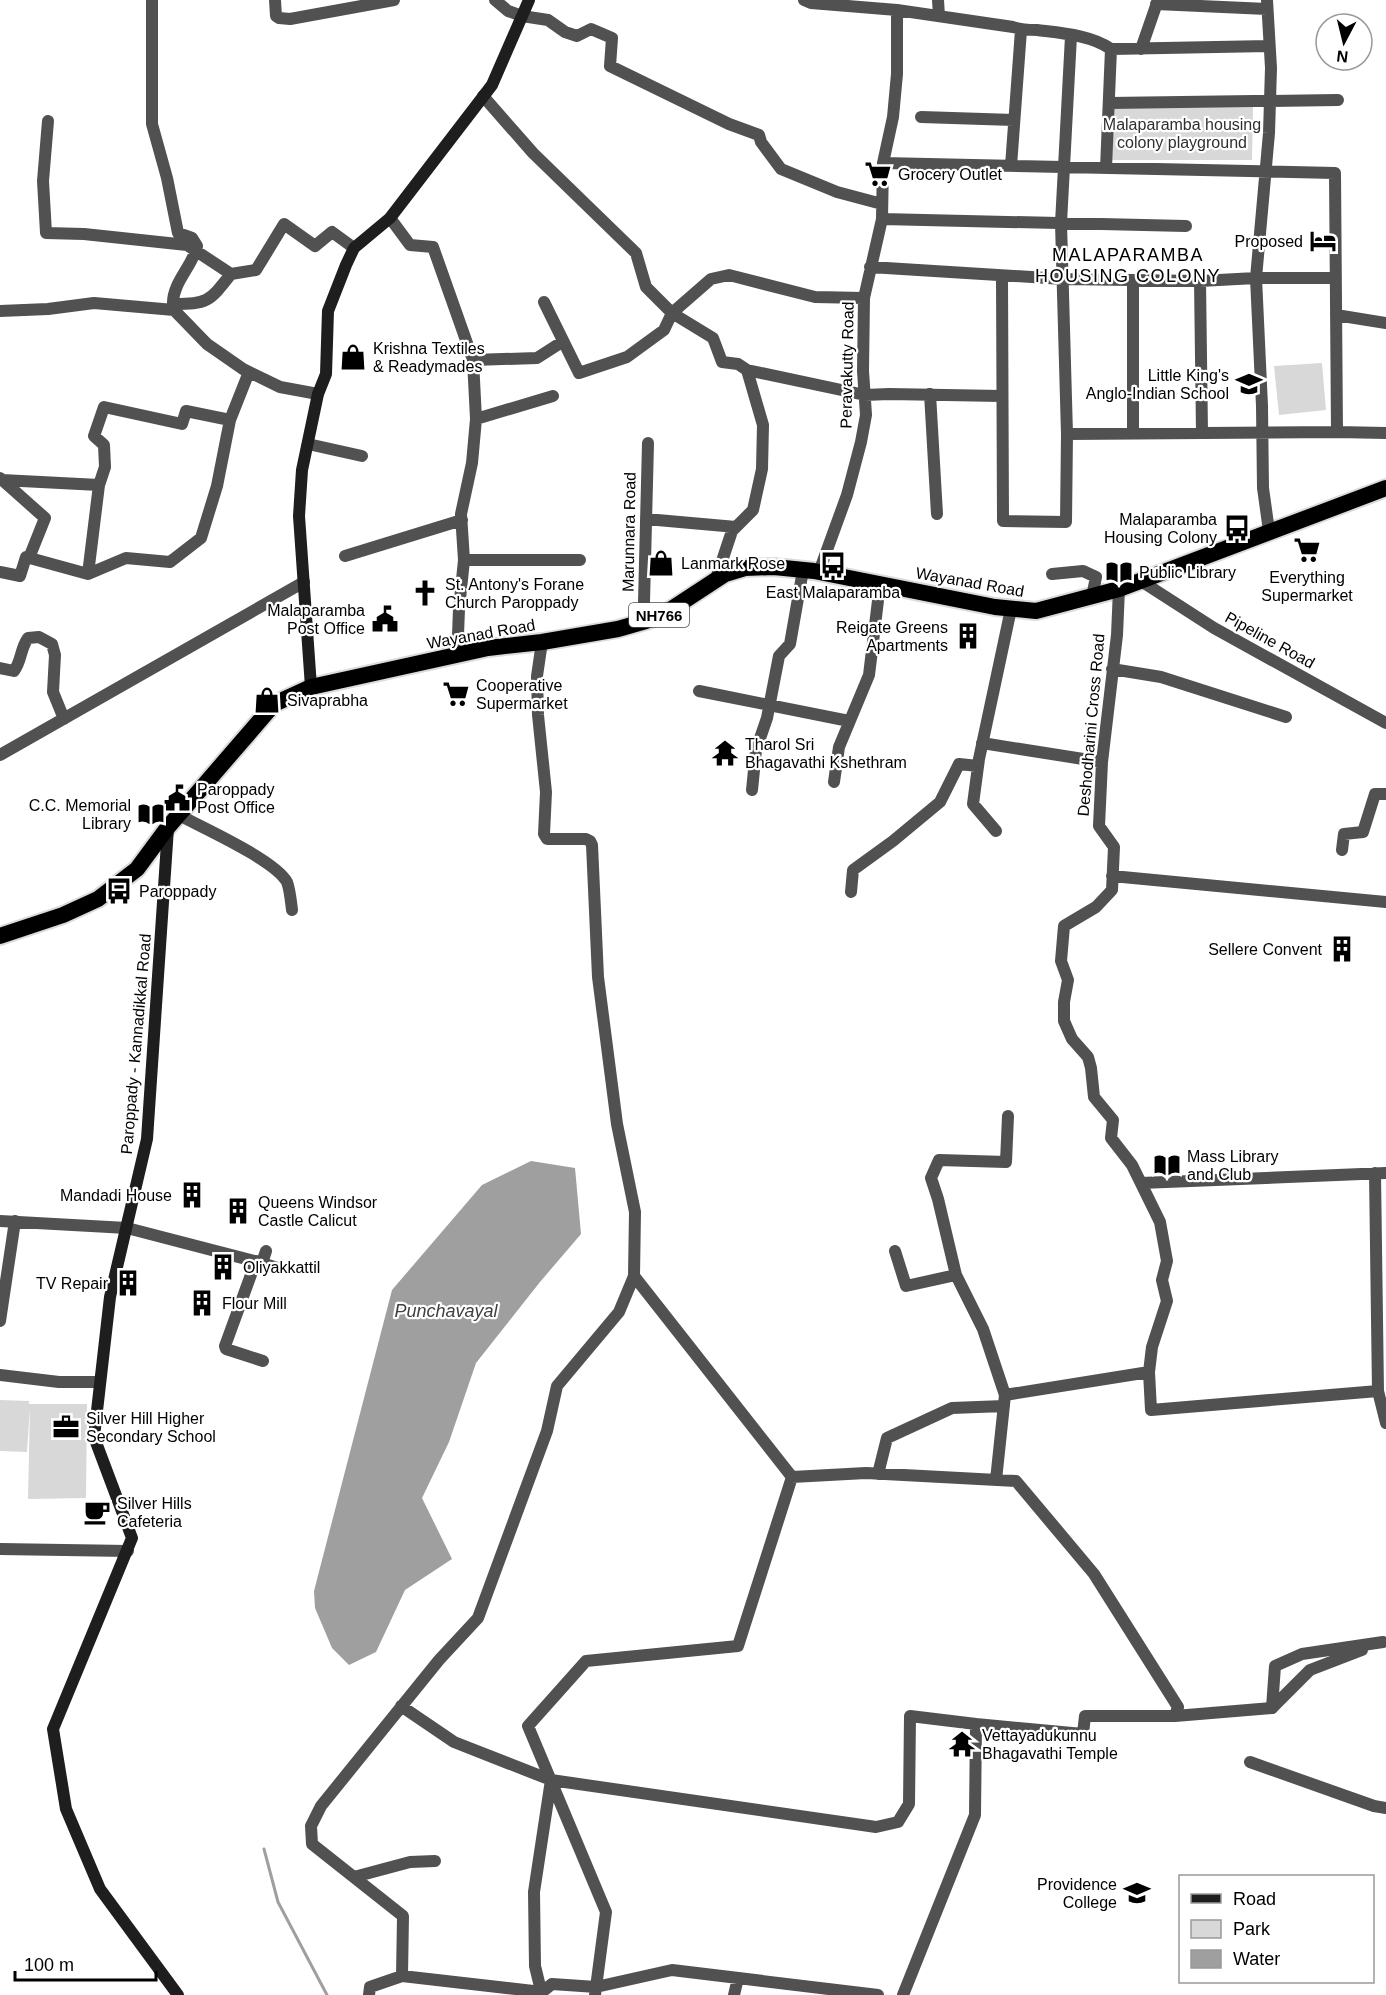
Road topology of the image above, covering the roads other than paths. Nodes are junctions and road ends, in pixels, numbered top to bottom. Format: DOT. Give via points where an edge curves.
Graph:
graph roads {
  1 [pos="152,0"];
  2 [pos="275,0"];
  3 [pos="394,0"];
  4 [pos="495,0"];
  5 [pos="529,0"];
  6 [pos="804,0"];
  7 [pos="938,0"];
  8 [pos="1157,2"];
  9 [pos="1267,5"];
  10 [pos="892,7"];
  11 [pos="522,16"];
  12 [pos="939,16"];
  13 [pos="1022,30"];
  14 [pos="1071,36"];
  15 [pos="1269,46"];
  16 [pos="1111,49"];
  17 [pos="1141,49"];
  18 [pos="483,96"];
  19 [pos="1338,100"];
  20 [pos="1270,102"];
  21 [pos="1109,103"];
  22 [pos="921,117"];
  23 [pos="1014,120"];
  24 [pos="48,121"];
  25 [pos="883,163"];
  26 [pos="1011,166"];
  27 [pos="1064,167"];
  28 [pos="1106,168"];
  29 [pos="1266,171"];
  30 [pos="882,212"];
  31 [pos="390,218"];
  32 [pos="1061,219"];
  33 [pos="1186,226"];
  34 [pos="354,248"];
  35 [pos="196,251"];
  36 [pos="870,267"];
  37 [pos="231,274"];
  38 [pos="1002,276"];
  39 [pos="1256,278"];
  40 [pos="1336,278"];
  41 [pos="1063,279"];
  42 [pos="1132,280"];
  43 [pos="1200,281"];
  44 [pos="864,298"];
  45 [pos="544,303"];
  46 [pos="173,307"];
  47 [pos="0,311"];
  48 [pos="672,314"];
  49 [pos="1336,315"];
  50 [pos="1386,322"];
  51 [pos="562,342"];
  52 [pos="473,360"];
  53 [pos="747,370"];
  54 [pos="249,372"];
  55 [pos="318,394"];
  56 [pos="930,394"];
  57 [pos="865,395"];
  58 [pos="553,396"];
  59 [pos="1001,396"];
  60 [pos="476,419"];
  61 [pos="230,420"];
  62 [pos="1337,432"];
  63 [pos="1133,433"];
  64 [pos="1202,433"];
  65 [pos="1067,434"];
  66 [pos="1263,434"];
  67 [pos="1386,434"];
  68 [pos="648,443"];
  69 [pos="308,444"];
  70 [pos="362,456"];
  71 [pos="1,479"];
  72 [pos="99,485"];
  73 [pos="1386,488"];
  74 [pos="937,514"];
  75 [pos="646,519"];
  76 [pos="462,520"];
  77 [pos="736,527"];
  78 [pos="1269,531"];
  79 [pos="345,556"];
  80 [pos="29,558"];
  81 [pos="464,560"];
  82 [pos="580,560"];
  83 [pos="811,571"];
  84 [pos="0,572"];
  85 [pos="88,573"];
  86 [pos="1052,574"];
  87 [pos="717,579"];
  88 [pos="1141,581"];
  89 [pos="304,582"];
  90 [pos="880,584"];
  91 [pos="1119,589"];
  92 [pos="1092,597"];
  93 [pos="1011,609"];
  94 [pos="646,621"];
  95 [pos="542,642"];
  96 [pos="462,654"];
  97 [pos="0,668"];
  98 [pos="1112,669"];
  99 [pos="311,687"];
  100 [pos="699,691"];
  101 [pos="769,705"];
  102 [pos="1286,717"];
  103 [pos="64,719"];
  104 [pos="849,721"];
  105 [pos="1386,723"];
  106 [pos="982,743"];
  107 [pos="0,755"];
  108 [pos="1102,762"];
  109 [pos="978,766"];
  110 [pos="834,782"];
  111 [pos="752,790"];
  112 [pos="1386,794"];
  113 [pos="173,821"];
  114 [pos="996,831"];
  115 [pos="1342,850"];
  116 [pos="1112,876"];
  117 [pos="851,892"];
  118 [pos="1386,903"];
  119 [pos="292,910"];
  120 [pos="0,936"];
  121 [pos="1008,1116"];
  122 [pos="1381,1173"];
  123 [pos="1141,1183"];
  124 [pos="0,1221"];
  125 [pos="15,1221"];
  126 [pos="127,1228"];
  127 [pos="895,1251"];
  128 [pos="261,1258"];
  129 [pos="280,1269"];
  130 [pos="956,1275"];
  131 [pos="634,1276"];
  132 [pos="0,1321"];
  133 [pos="263,1361"];
  134 [pos="1149,1372"];
  135 [pos="0,1375"];
  136 [pos="100,1382"];
  137 [pos="1378,1391"];
  138 [pos="1004,1400"];
  139 [pos="1386,1423"];
  140 [pos="878,1474"];
  141 [pos="792,1477"];
  142 [pos="996,1480"];
  143 [pos="0,1549"];
  144 [pos="129,1551"];
  145 [pos="1384,1641"];
  146 [pos="401,1706"];
  147 [pos="1272,1708"];
  148 [pos="1175,1716"];
  149 [pos="976,1724"];
  150 [pos="1250,1762"];
  151 [pos="550,1780"];
  152 [pos="1386,1808"];
  153 [pos="435,1861"];
  154 [pos="354,1877"];
  155 [pos="402,1976"];
  156 [pos="738,1978"];
  157 [pos="596,1991"];
  158 [pos="542,1994"];
  159 [pos="178,1995"];
  160 [pos="369,1995"];
  161 [pos="734,1995"];
  162 [pos="878,1995"];
  163 [pos="903,1995"];
  1 -- 35 [label="street" via="152,124 178,233 195,240"];
  2 -- 3 [label="street" via="276,16 290,19"];
  4 -- 11 [label="street"];
  5 -- 11 [label="main road"];
  6 -- 10 [label="street"];
  7 -- 12 [label="street"];
  8 -- 9 [label="street"];
  8 -- 17 [label="street"];
  9 -- 15 [label="street"];
  10 -- 12 [label="street"];
  10 -- 25 [label="street, Peravakutty Road" via="897,74"];
  11 -- 18 [label="main road" via="492,85"];
  11 -- 30 [label="street" via="548,20 577,36 591,29 612,38 610,66 759,135 781,169"];
  12 -- 13 [label="street"];
  13 -- 14 [label="street"];
  13 -- 23 [label="street"];
  14 -- 16 [label="street" via="1101,42"];
  14 -- 27 [label="street"];
  15 -- 17 [label="street"];
  15 -- 20 [label="street"];
  16 -- 17 [label="street"];
  16 -- 21 [label="street"];
  18 -- 31 [label="main road"];
  18 -- 48 [label="street" via="533,153 636,253 646,287"];
  19 -- 20 [label="street"];
  20 -- 21 [label="street"];
  20 -- 29 [label="street"];
  21 -- 28 [label="street"];
  22 -- 23 [label="street"];
  23 -- 26 [label="street"];
  24 -- 35 [label="street" via="43,181 46,233 187,245"];
  25 -- 26 [label="street"];
  25 -- 30 [label="street, Peravakutty Road"];
  26 -- 27 [label="street"];
  27 -- 28 [label="street"];
  27 -- 32 [label="street"];
  28 -- 29 [label="street"];
  29 -- 39 [label="street"];
  29 -- 40 [label="street" via="1335,173"];
  30 -- 32 [label="street"];
  30 -- 36 [label="street, Peravakutty Road"];
  31 -- 34 [label="main road"];
  31 -- 52 [label="street" via="410,245 433,247"];
  32 -- 33 [label="street"];
  32 -- 41 [label="street"];
  34 -- 37 [label="street" via="332,232 315,246 284,224 256,270"];
  34 -- 55 [label="main road" via="328,311 327,374"];
  35 -- 37 [label="street"];
  35 -- 46 [label="street" via="172,299"];
  36 -- 38 [label="street"];
  36 -- 44 [label="street, Peravakutty Road"];
  37 -- 46 [label="street" via="215,294 200,304"];
  38 -- 41 [label="street"];
  38 -- 59 [label="street"];
  39 -- 40 [label="street"];
  39 -- 43 [label="street"];
  39 -- 66 [label="street"];
  40 -- 49 [label="street"];
  41 -- 42 [label="street"];
  41 -- 65 [label="street"];
  42 -- 43 [label="street"];
  42 -- 63 [label="street"];
  43 -- 64 [label="street"];
  44 -- 48 [label="street" via="815,297 729,275 711,279"];
  44 -- 57 [label="street, Peravakutty Road"];
  45 -- 51 [label="street"];
  46 -- 47 [label="street" via="94,303"];
  46 -- 54 [label="street" via="207,344"];
  48 -- 51 [label="street" via="664,330 627,357 579,373"];
  48 -- 53 [label="street" via="714,338 722,362"];
  49 -- 50 [label="street"];
  49 -- 62 [label="street"];
  51 -- 52 [label="street" via="537,358"];
  52 -- 60 [label="street"];
  53 -- 57 [label="street"];
  53 -- 77 [label="street" via="763,425 762,469 753,510"];
  54 -- 55 [label="street" via="280,387"];
  54 -- 61 [label="street"];
  55 -- 69 [label="main road"];
  56 -- 57 [label="street"];
  56 -- 59 [label="street"];
  56 -- 74 [label="street"];
  57 -- 83 [label="street, Peravakutty Road" via="866,415 847,495"];
  58 -- 60 [label="street"];
  59 -- 65 [label="street" via="1003,521 1066,522"];
  60 -- 76 [label="street"];
  61 -- 72 [label="street" via="186,411 182,424 104,407 94,436 104,445 105,467"];
  61 -- 85 [label="street" via="217,486 201,538 170,562 126,558"];
  62 -- 66 [label="street"];
  62 -- 67 [label="street"];
  63 -- 64 [label="street"];
  63 -- 65 [label="street"];
  64 -- 66 [label="street"];
  66 -- 78 [label="street" via="1263,488"];
  68 -- 75 [label="street, Marunnara Road"];
  69 -- 70 [label="street"];
  69 -- 89 [label="main road" via="299,516"];
  71 -- 72 [label="street"];
  71 -- 80 [label="street" via="45,518"];
  72 -- 85 [label="street"];
  73 -- 78 [label="highway, Wayanad Road / NH766"];
  75 -- 77 [label="street"];
  75 -- 94 [label="street, Marunnara Road"];
  76 -- 79 [label="street"];
  76 -- 81 [label="street"];
  77 -- 87 [label="street"];
  78 -- 88 [label="highway, Wayanad Road / NH766"];
  80 -- 84 [label="street" via="26,557 20,576"];
  80 -- 85 [label="street"];
  81 -- 82 [label="street"];
  81 -- 96 [label="street" via="458,635"];
  83 -- 87 [label="highway, Wayanad Road / NH766" via="745,568"];
  83 -- 90 [label="highway, Wayanad Road / NH766"];
  83 -- 101 [label="street, Peravakutty Road" via="789,644 778,656"];
  86 -- 92 [label="street" via="1083,571 1096,577"];
  87 -- 94 [label="highway, Wayanad Road / NH766"];
  88 -- 91 [label="highway, Wayanad Road / NH766"];
  88 -- 105 [label="street, Pipeline Road" via="1214,628"];
  89 -- 99 [label="main road"];
  89 -- 103 [label="street"];
  90 -- 93 [label="highway, Wayanad Road / NH766"];
  90 -- 104 [label="street" via="869,675"];
  91 -- 92 [label="highway, Wayanad Road / NH766"];
  91 -- 98 [label="street, Deshodharini Cross Road"];
  92 -- 93 [label="highway, Wayanad Road / NH766" via="1036,612"];
  93 -- 106 [label="street"];
  94 -- 95 [label="highway, Wayanad Road / NH766"];
  95 -- 96 [label="highway, Wayanad Road / NH766"];
  95 -- 131 [label="street" via="537,676 546,792 544,834 547,839 586,839 592,845 597,977 617,1124 635,1212"];
  96 -- 99 [label="highway, Wayanad Road / NH766"];
  97 -- 103 [label="street" via="14,671 28,638 39,637 52,644 53,692"];
  98 -- 102 [label="street" via="1161,677"];
  98 -- 108 [label="street, Deshodharini Cross Road"];
  99 -- 113 [label="highway, Wayanad Road / NH766" via="274,704"];
  100 -- 101 [label="street"];
  101 -- 104 [label="street"];
  101 -- 111 [label="street, Peravakutty Road" via="756,750"];
  103 -- 107 [label="street"];
  104 -- 110 [label="street" via="839,747"];
  106 -- 108 [label="street"];
  106 -- 109 [label="street"];
  108 -- 116 [label="street, Deshodharini Cross Road" via="1098,826 1114,847"];
  109 -- 114 [label="street" via="973,804"];
  109 -- 117 [label="street" via="959,764 940,802 853,870"];
  112 -- 115 [label="street" via="1375,794 1364,832 1344,834"];
  113 -- 119 [label="street" via="249,852 276,870 287,883"];
  113 -- 120 [label="highway, Wayanad Road / NH766" via="137,869 98,899"];
  113 -- 126 [label="main road, Paroppady - Kannadikkal Road" via="147,1139"];
  116 -- 118 [label="street"];
  116 -- 123 [label="street, Deshodharini Cross Road" via="1112,890 1096,906 1064,926 1061,961 1068,980 1065,1021 1072,1039 1088,1057 1094,1097 1113,1120 1111,1138"];
  121 -- 130 [label="street" via="1006,1162 939,1160 931,1178"];
  122 -- 123 [label="street"];
  122 -- 137 [label="street"];
  123 -- 134 [label="street, Deshodharini Cross Road" via="1160,1222 1167,1260 1162,1280 1167,1301 1152,1347"];
  124 -- 125 [label="street"];
  125 -- 126 [label="street"];
  125 -- 132 [label="street"];
  126 -- 128 [label="street"];
  126 -- 136 [label="main road, Paroppady - Kannadikkal Road" via="110,1297"];
  127 -- 130 [label="street" via="906,1286"];
  128 -- 129 [label="street"];
  128 -- 133 [label="street" via="225,1346"];
  130 -- 138 [label="street" via="983,1329"];
  131 -- 141 [label="street"];
  131 -- 146 [label="street" via="619,1312 557,1386 547,1431 478,1618"];
  134 -- 137 [label="street, Deshodharini Cross Road" via="1150,1410"];
  134 -- 138 [label="street"];
  135 -- 136 [label="street"];
  136 -- 144 [label="main road, Paroppady - Kannadikkal Road" via="94,1437 132,1538"];
  137 -- 139 [label="street"];
  138 -- 140 [label="street" via="952,1408 887,1438"];
  138 -- 142 [label="street"];
  140 -- 141 [label="street"];
  140 -- 142 [label="street"];
  141 -- 151 [label="street" via="738,1646 586,1661 528,1726"];
  142 -- 148 [label="street" via="1016,1481 1094,1574 1178,1707"];
  143 -- 144 [label="street"];
  144 -- 159 [label="main road, Paroppady - Kannadikkal Road" via="53,1729 66,1809 100,1889"];
  145 -- 147 [label="street" via="1310,1670"];
  145 -- 147 [label="street" via="1302,1654 1275,1666"];
  146 -- 151 [label="street" via="454,1742"];
  146 -- 154 [label="street" via="321,1806 311,1826 312,1844"];
  147 -- 148 [label="street"];
  148 -- 149 [label="street" via="1085,1716 1083,1734"];
  149 -- 151 [label="street" via="910,1716 909,1804 898,1822 876,1827"];
  149 -- 163 [label="street" via="975,1815"];
  150 -- 152 [label="street"];
  151 -- 157 [label="street" via="606,1912"];
  151 -- 158 [label="street" via="534,1892 535,1966"];
  153 -- 154 [label="street" via="410,1862"];
  154 -- 155 [label="street" via="403,1916"];
  155 -- 158 [label="street"];
  155 -- 160 [label="street" via="370,1988"];
  156 -- 157 [label="street" via="672,1970"];
  156 -- 161 [label="street"];
  156 -- 162 [label="street"];
  157 -- 158 [label="street" via="552,1984"];
}
